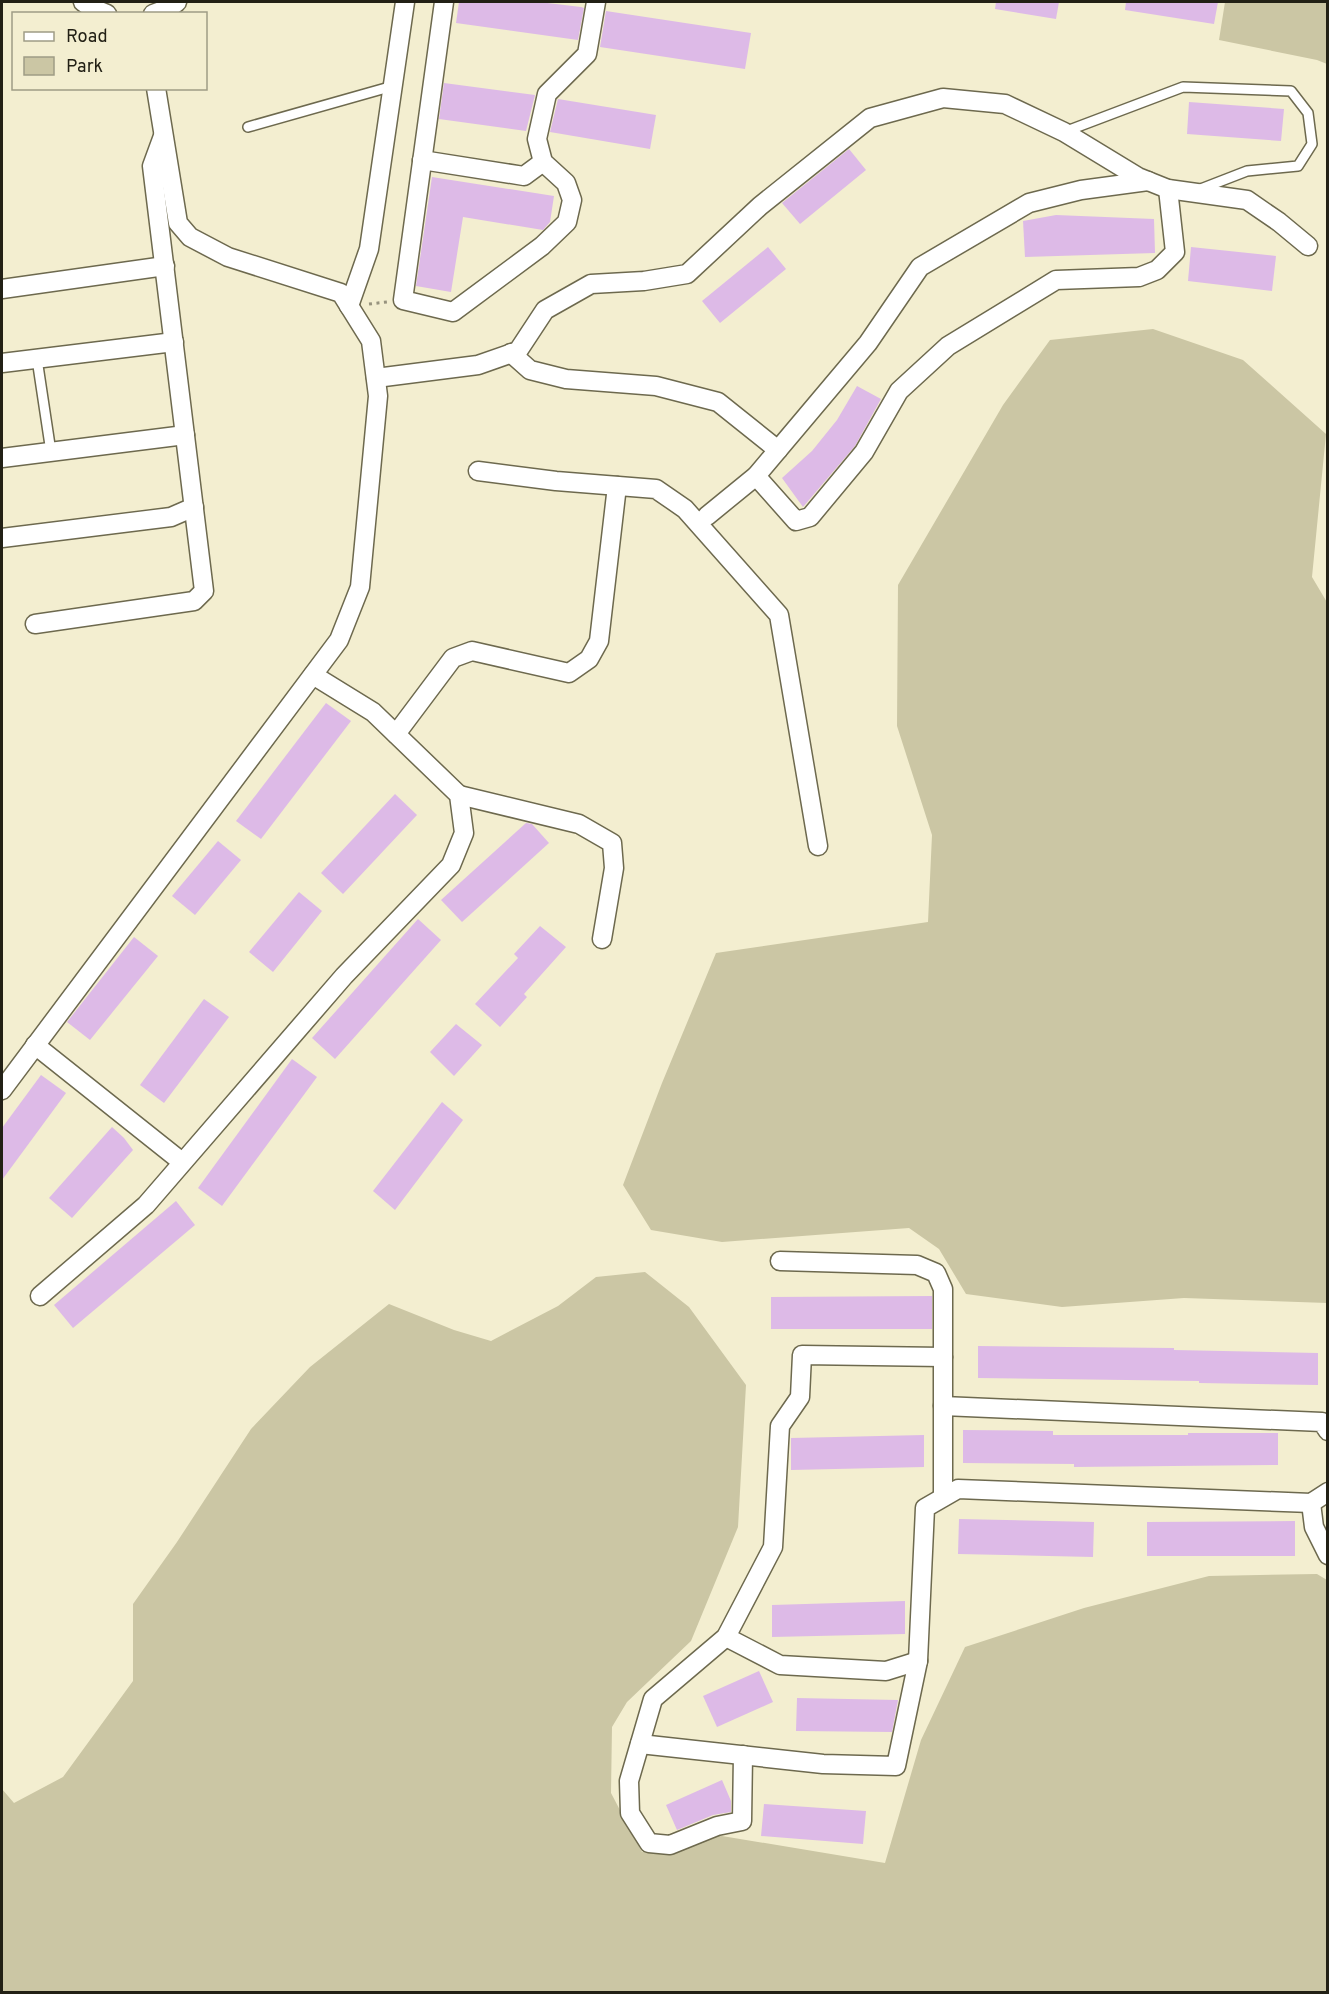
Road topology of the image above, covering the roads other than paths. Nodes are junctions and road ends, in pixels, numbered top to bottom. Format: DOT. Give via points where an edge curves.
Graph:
graph roads {
  1 [pos="82,2"];
  2 [pos="177,2"];
  3 [pos="405,2"];
  4 [pos="444,2"];
  5 [pos="596,2"];
  6 [pos="102,12"];
  7 [pos="158,12"];
  8 [pos="393,86"];
  9 [pos="156,90"];
  10 [pos="248,127"];
  11 [pos="1064,132"];
  12 [pos="163,134"];
  13 [pos="422,160"];
  14 [pos="543,162"];
  15 [pos="1148,181"];
  16 [pos="1168,189"];
  17 [pos="1191,192"];
  18 [pos="1308,246"];
  19 [pos="165,266"];
  20 [pos="2,289"];
  21 [pos="349,306"];
  22 [pos="174,342"];
  23 [pos="511,353"];
  24 [pos="38,359"];
  25 [pos="2,363"];
  26 [pos="376,378"];
  27 [pos="185,435"];
  28 [pos="778,450"];
  29 [pos="51,452"];
  30 [pos="2,458"];
  31 [pos="478,471"];
  32 [pos="756,477"];
  33 [pos="617,486"];
  34 [pos="194,507"];
  35 [pos="707,516"];
  36 [pos="2,538"];
  37 [pos="35,624"];
  38 [pos="313,675"];
  39 [pos="396,734"];
  40 [pos="459,795"];
  41 [pos="818,846"];
  42 [pos="602,939"];
  43 [pos="35,1045"];
  44 [pos="2,1090"];
  45 [pos="183,1162"];
  46 [pos="780,1261"];
  47 [pos="40,1296"];
  48 [pos="943,1357"];
  49 [pos="943,1406"];
  50 [pos="1328,1431"];
  51 [pos="1328,1492"];
  52 [pos="943,1497"];
  53 [pos="1311,1503"];
  54 [pos="1328,1555"];
  55 [pos="726,1636"];
  56 [pos="918,1661"];
  57 [pos="640,1744"];
  58 [pos="743,1755"];
  1 -- 6 [label="street"];
  2 -- 7 [label="street"];
  3 -- 8 [label="street"];
  4 -- 13 [label="street"];
  5 -- 14 [label="street" via="587,54 547,94 537,139"];
  8 -- 10 [label="lane"];
  8 -- 21 [label="street" via="369,249"];
  9 -- 12 [label="street"];
  11 -- 15 [label="street"];
  11 -- 17 [label="lane" via="1183,87 1291,91 1308,113 1312,144 1298,166 1247,171"];
  11 -- 23 [label="street" via="1005,104 943,98 870,118 760,206 687,274 591,284 545,309 518,351"];
  12 -- 19 [label="street" via="152,166"];
  12 -- 21 [label="street" via="178,223 190,237 228,256 341,293"];
  13 -- 14 [label="street" via="524,176"];
  13 -- 14 [label="street" via="403,300 453,312 542,246 567,222 572,200 566,183"];
  15 -- 16 [label="street"];
  15 -- 28 [label="street" via="1081,190 1029,203 920,267 868,343"];
  16 -- 17 [label="street"];
  16 -- 32 [label="street" via="1175,252 1157,270 1139,277 1056,280 948,346 899,391 864,453 810,517 796,521"];
  17 -- 18 [label="street" via="1246,200"];
  19 -- 20 [label="street"];
  19 -- 22 [label="street"];
  21 -- 26 [label="street" via="371,341"];
  22 -- 24 [label="street"];
  22 -- 27 [label="street"];
  23 -- 26 [label="street" via="478,365"];
  23 -- 28 [label="street" via="530,370 566,379 656,386 718,402"];
  24 -- 25 [label="street"];
  24 -- 29 [label="lane"];
  26 -- 38 [label="street" via="378,396 360,587 339,640"];
  27 -- 29 [label="street"];
  27 -- 34 [label="street"];
  28 -- 32 [label="street"];
  29 -- 30 [label="street"];
  31 -- 33 [label="street"];
  32 -- 35 [label="street"];
  33 -- 39 [label="street" via="599,641 589,659 569,673 472,651 453,658"];
  33 -- 41 [label="street" via="656,489 686,509 779,615"];
  34 -- 36 [label="street" via="171,518"];
  34 -- 37 [label="street" via="204,591 194,601"];
  38 -- 39 [label="street" via="373,712"];
  38 -- 43 [label="street"];
  39 -- 40 [label="street"];
  40 -- 42 [label="street" via="579,824 612,843 614,868"];
  40 -- 45 [label="street" via="464,833 451,865 344,976"];
  43 -- 44 [label="street"];
  43 -- 45 [label="street"];
  45 -- 47 [label="street" via="146,1205"];
  46 -- 48 [label="street" via="917,1264 936,1273 943,1289"];
  48 -- 49 [label="street"];
  48 -- 55 [label="street" via="802,1355 800,1397 780,1426 773,1547"];
  49 -- 50 [label="street" via="1322,1422"];
  49 -- 52 [label="street"];
  51 -- 53 [label="street"];
  52 -- 53 [label="street" via="958,1489"];
  52 -- 56 [label="street" via="925,1508"];
  53 -- 54 [label="street" via="1314,1527"];
  55 -- 56 [label="street" via="780,1665 886,1671"];
  55 -- 57 [label="street" via="653,1699"];
  56 -- 58 [label="street" via="896,1766 823,1764"];
  57 -- 58 [label="street"];
  57 -- 58 [label="street" via="628,1781 630,1813 649,1843 670,1845 717,1826 742,1821"];
}
